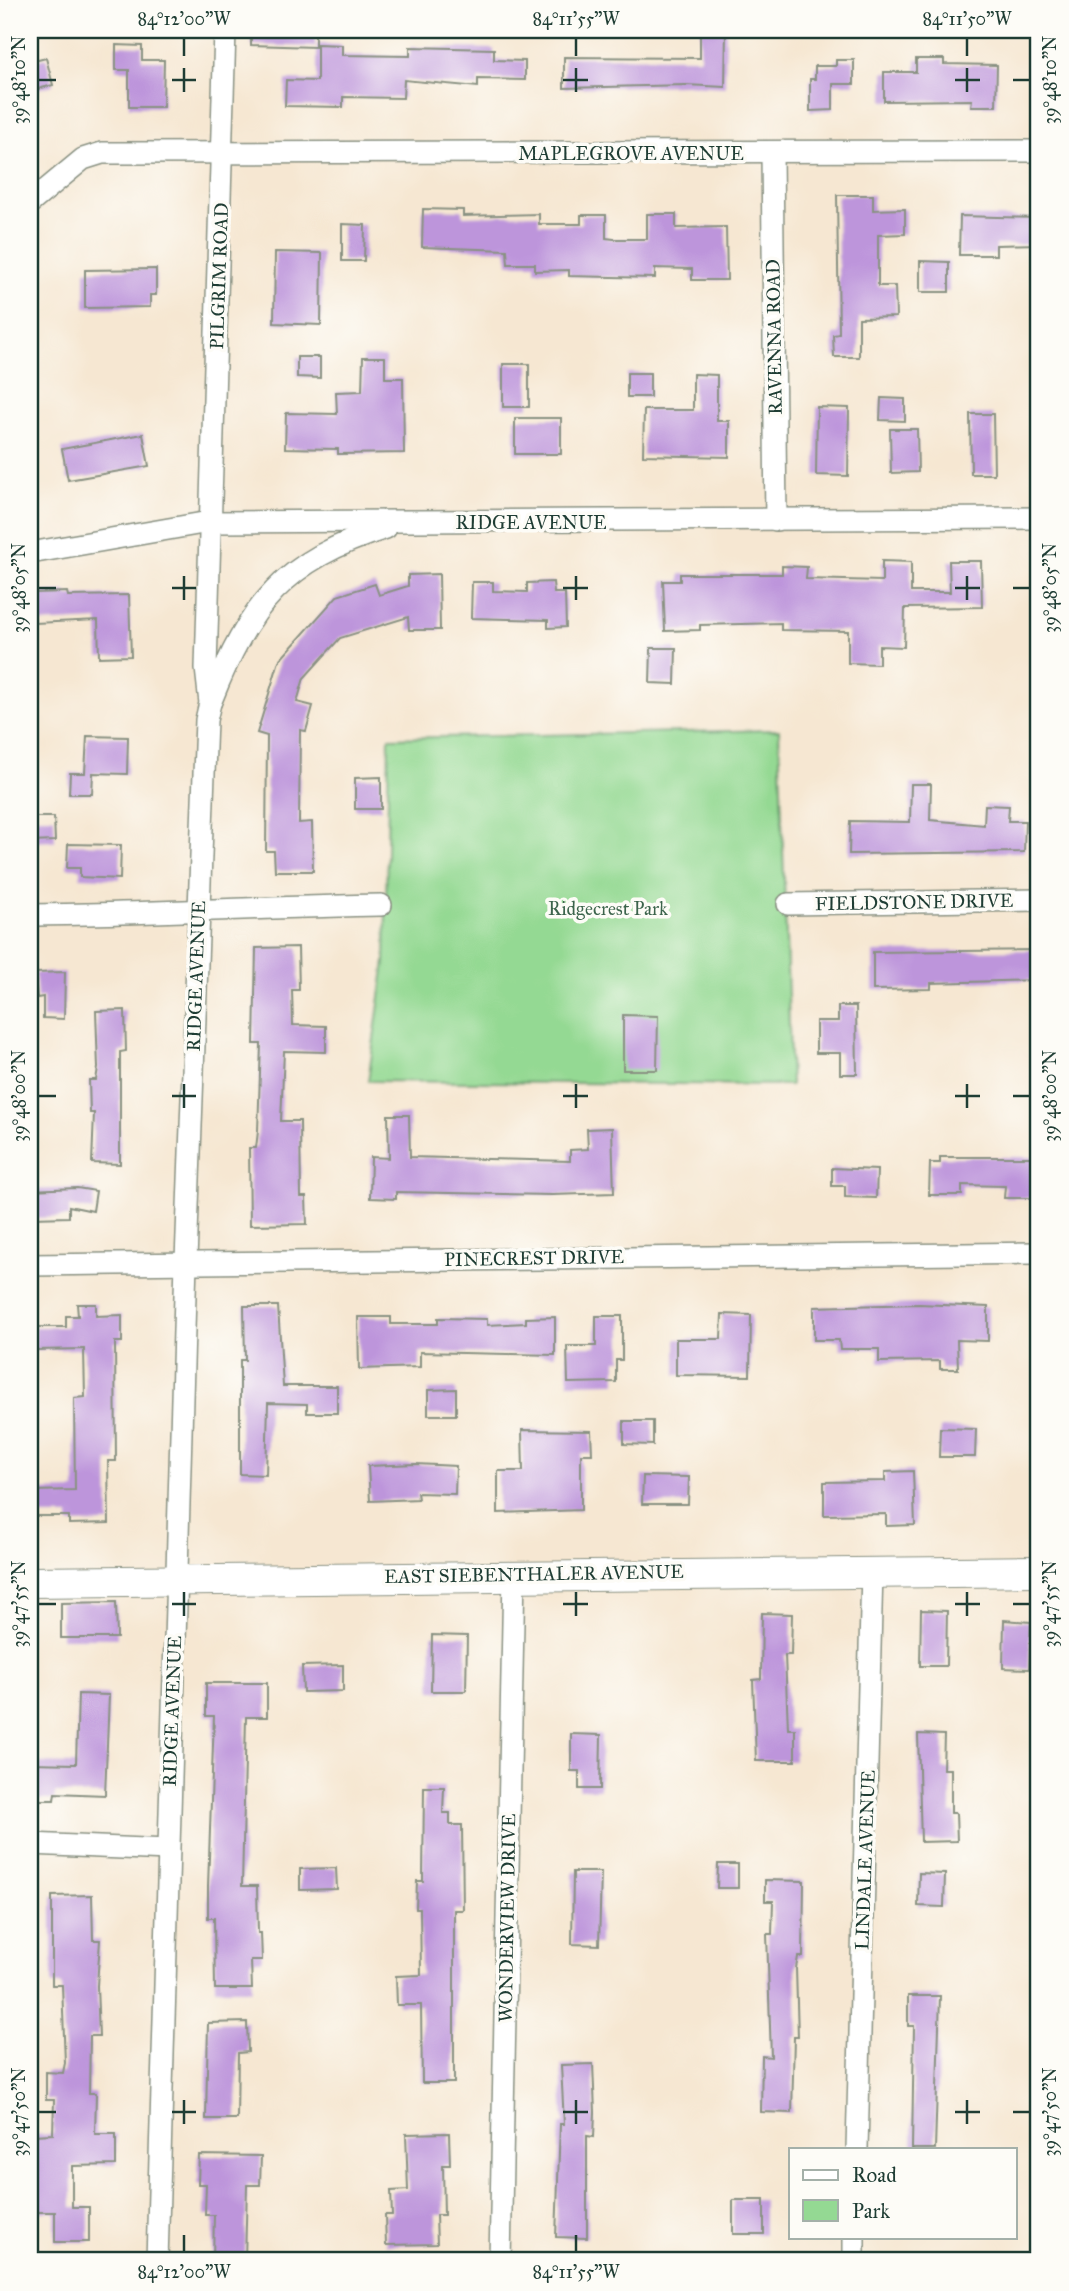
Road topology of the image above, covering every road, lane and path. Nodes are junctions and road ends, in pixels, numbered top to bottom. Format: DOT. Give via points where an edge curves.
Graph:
graph roads {
  1 [pos="225,30"];
  2 [pos="1039,151"];
  3 [pos="224,153"];
  4 [pos="772,153"];
  5 [pos="30,203"];
  6 [pos="1039,519"];
  7 [pos="776,520"];
  8 [pos="209,522"];
  9 [pos="422,523"];
  10 [pos="30,553"];
  11 [pos="210,703"];
  12 [pos="1039,900"];
  13 [pos="788,904"];
  14 [pos="381,905"];
  15 [pos="198,913"];
  16 [pos="30,915"];
  17 [pos="1039,1253"];
  18 [pos="186,1261"];
  19 [pos="30,1265"];
  20 [pos="873,1571"];
  21 [pos="1039,1571"];
  22 [pos="514,1574"];
  23 [pos="176,1579"];
  24 [pos="30,1582"];
  25 [pos="30,1844"];
  26 [pos="168,1850"];
  27 [pos="857,2148"];
  28 [pos="855,2238"];
  29 [pos="157,2261"];
  30 [pos="500,2261"];
  31 [pos="854,2261"];
  1 -- 3 [label="street, PILGRIM ROAD"];
  2 -- 4 [label="street, MAPLEGROVE AVENUE"];
  3 -- 4 [label="street, MAPLEGROVE AVENUE"];
  3 -- 5 [label="street, MAPLEGROVE AVENUE" via="102,153 83,159"];
  3 -- 8 [label="street, PILGRIM ROAD"];
  4 -- 7 [label="street, RAVENNA ROAD"];
  6 -- 7 [label="street, RIDGE AVENUE"];
  7 -- 9 [label="street, RIDGE AVENUE"];
  8 -- 9 [label="street, RIDGE AVENUE"];
  8 -- 10 [label="street"];
  8 -- 11 [label="street, RIDGE AVENUE" via="206,668"];
  9 -- 11 [label="street" via="354,539 292,575 245,625"];
  11 -- 15 [label="street, RIDGE AVENUE"];
  12 -- 13 [label="street, FIELDSTONE DRIVE"];
  14 -- 15 [label="street" via="236,907"];
  15 -- 16 [label="street"];
  15 -- 18 [label="street, RIDGE AVENUE"];
  17 -- 18 [label="street, PINECREST DRIVE"];
  18 -- 19 [label="street, PINECREST DRIVE"];
  18 -- 23 [label="street, RIDGE AVENUE"];
  20 -- 21 [label="main road, EAST SIEBENTHALER AVENUE"];
  20 -- 22 [label="main road, EAST SIEBENTHALER AVENUE"];
  20 -- 27 [label="street, LINDALE AVENUE"];
  22 -- 23 [label="main road, EAST SIEBENTHALER AVENUE"];
  22 -- 30 [label="street, WONDERVIEW DRIVE"];
  23 -- 24 [label="main road, EAST SIEBENTHALER AVENUE"];
  23 -- 26 [label="street, RIDGE AVENUE"];
  25 -- 26 [label="street"];
  26 -- 29 [label="street, RIDGE AVENUE"];
  28 -- 31 [label="street"];
}
